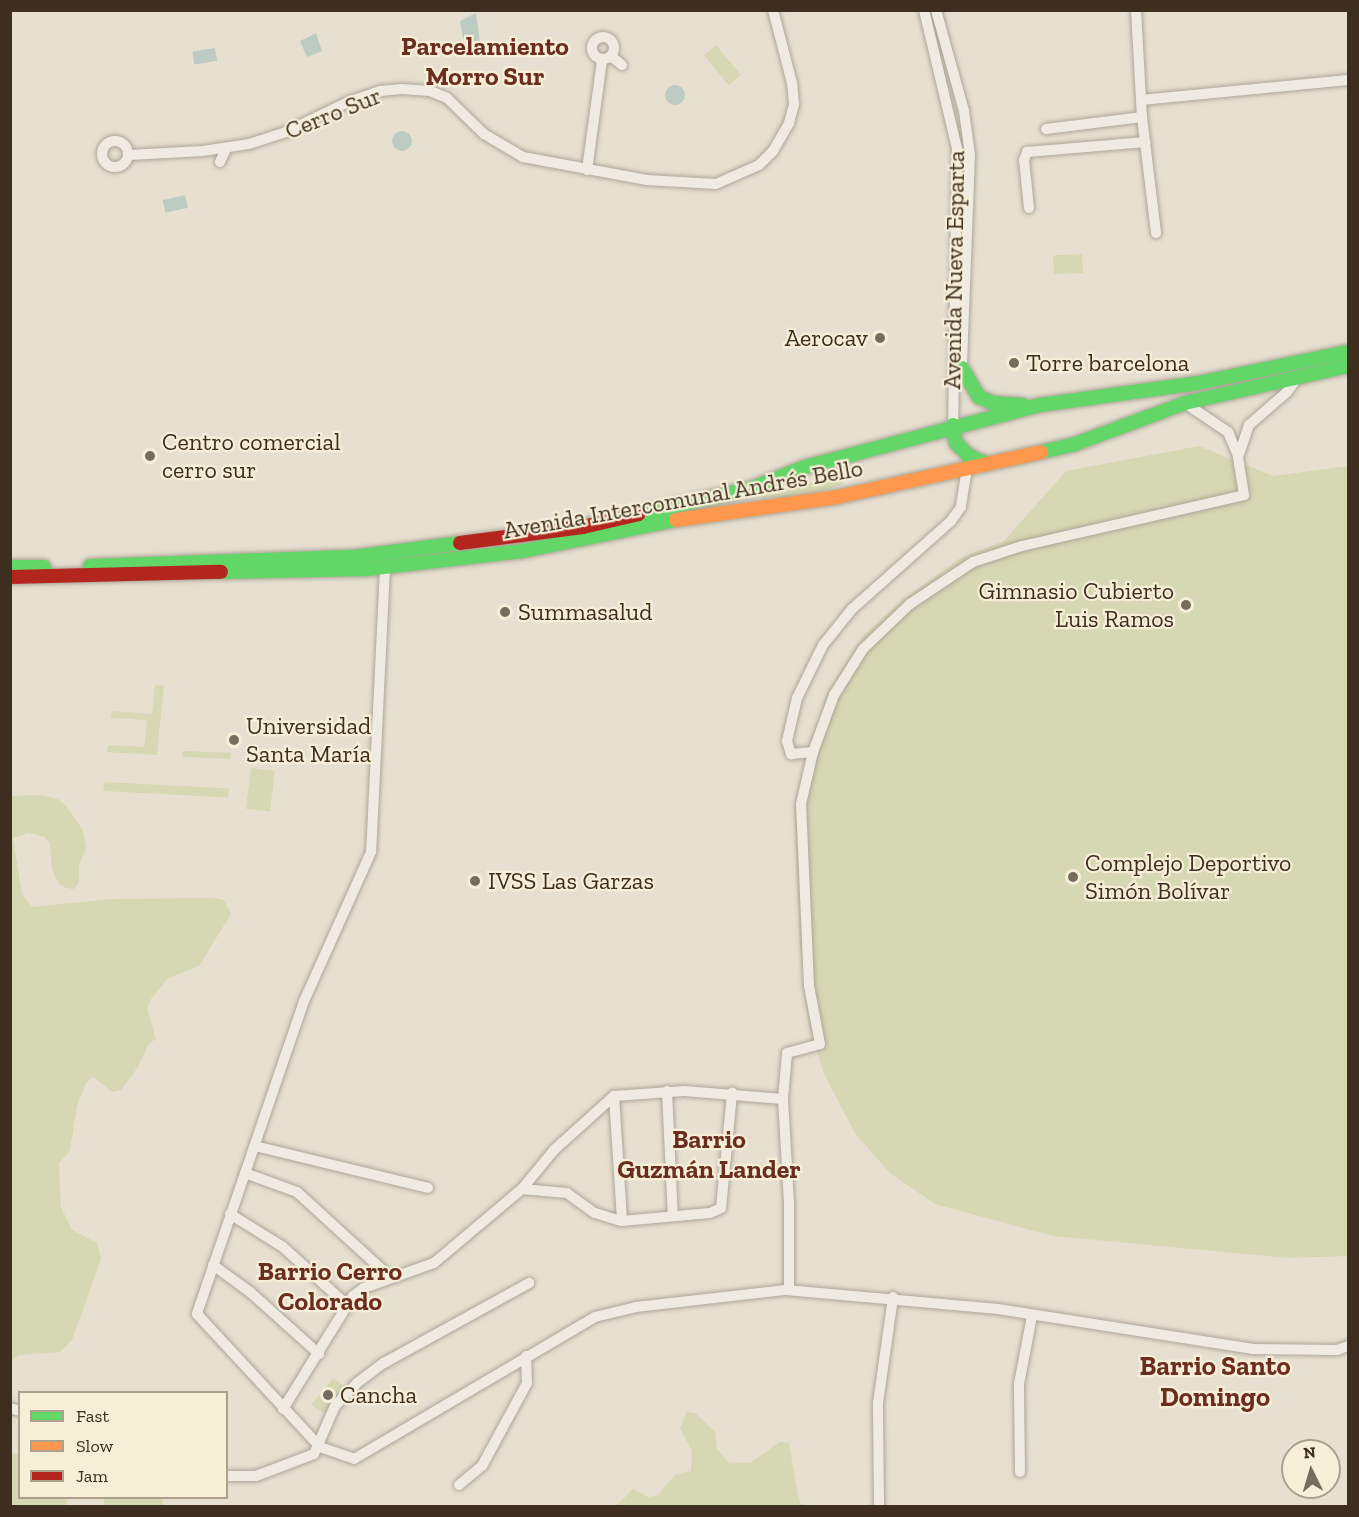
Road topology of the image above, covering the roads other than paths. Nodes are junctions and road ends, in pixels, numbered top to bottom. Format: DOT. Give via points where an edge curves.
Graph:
graph roads {
  1 [pos="773,10"];
  2 [pos="924,10"];
  3 [pos="936,10"];
  4 [pos="1136,10"];
  5 [pos="622,65"];
  6 [pos="1348,80"];
  7 [pos="1142,100"];
  8 [pos="1142,117"];
  9 [pos="1046,129"];
  10 [pos="1146,142"];
  11 [pos="226,149"];
  12 [pos="129,155"];
  13 [pos="220,162"];
  14 [pos="587,170"];
  15 [pos="1029,208"];
  16 [pos="1156,233"];
  17 [pos="1348,352"];
  18 [pos="1348,366"];
  19 [pos="962,368"];
  20 [pos="1298,377"];
  21 [pos="1185,403"];
  22 [pos="1040,405"];
  23 [pos="953,425"];
  24 [pos="1238,457"];
  25 [pos="987,464"];
  26 [pos="967,468"];
  27 [pos="10,567"];
  28 [pos="385,568"];
  29 [pos="10,577"];
  30 [pos="813,752"];
  31 [pos="667,1091"];
  32 [pos="732,1093"];
  33 [pos="614,1096"];
  34 [pos="783,1099"];
  35 [pos="255,1146"];
  36 [pos="245,1173"];
  37 [pos="428,1188"];
  38 [pos="522,1189"];
  39 [pos="230,1214"];
  40 [pos="673,1216"];
  41 [pos="622,1221"];
  42 [pos="213,1265"];
  43 [pos="390,1277"];
  44 [pos="529,1283"];
  45 [pos="789,1290"];
  46 [pos="892,1297"];
  47 [pos="347,1305"];
  48 [pos="1032,1316"];
  49 [pos="1348,1346"];
  50 [pos="319,1354"];
  51 [pos="526,1356"];
  52 [pos="283,1409"];
  53 [pos="320,1448"];
  54 [pos="1020,1472"];
  55 [pos="228,1476"];
  56 [pos="459,1485"];
  57 [pos="879,1506"];
  1 -- 14 [label="street, Cerro Sur" via="794,104 782,138 759,165 716,184 646,180"];
  2 -- 23 [label="street, Avenida Nueva Esparta" via="957,149 960,191"];
  3 -- 19 [label="street, Avenida Nueva Esparta" via="964,111 970,155"];
  4 -- 7 [label="street"];
  5 -- 14 [label="street" via="607,58"];
  6 -- 7 [label="street" via="1250,86"];
  7 -- 8 [label="street"];
  8 -- 9 [label="street"];
  8 -- 10 [label="street"];
  10 -- 15 [label="street" via="1027,152 1024,160"];
  10 -- 16 [label="street"];
  11 -- 12 [label="street, Cerro Sur"];
  11 -- 13 [label="street"];
  11 -- 14 [label="street, Cerro Sur" via="286,132 380,91 402,89 430,91 447,98 484,134 523,157"];
  17 -- 22 [label="main road, Avenida Intercomunal Andrés Bello" via="1197,383"];
  18 -- 20 [label="main road, Avenida Intercomunal Andrés Bello"];
  19 -- 22 [label="main road" via="979,397 993,403"];
  20 -- 21 [label="main road, Avenida Intercomunal Andrés Bello"];
  20 -- 24 [label="street" via="1287,393 1249,425"];
  21 -- 24 [label="street" via="1228,432"];
  21 -- 25 [label="main road, Avenida Intercomunal Andrés Bello" via="1075,444"];
  22 -- 23 [label="main road, Avenida Intercomunal Andrés Bello"];
  23 -- 25 [label="main road" via="956,442 969,456"];
  23 -- 27 [label="main road, Avenida Intercomunal Andrés Bello" via="805,467 750,489 583,527 347,557"];
  24 -- 30 [label="street" via="1244,495 991,555 942,581 903,610 863,649 834,695"];
  25 -- 26 [label="main road, Avenida Intercomunal Andrés Bello"];
  26 -- 28 [label="main road, Avenida Intercomunal Andrés Bello" via="837,497 733,509 523,551"];
  26 -- 30 [label="street" via="961,507 951,521 852,609 812,662 797,698 786,748 797,756"];
  28 -- 29 [label="main road, Avenida Intercomunal Andrés Bello"];
  28 -- 35 [label="street" via="371,852 304,1002"];
  30 -- 34 [label="street" via="801,804 809,986 820,1044 788,1053"];
  31 -- 32 [label="street"];
  31 -- 33 [label="street"];
  31 -- 40 [label="street"];
  32 -- 34 [label="street"];
  32 -- 40 [label="street" via="721,1208 710,1213"];
  33 -- 38 [label="street" via="577,1126"];
  33 -- 41 [label="street"];
  34 -- 45 [label="street"];
  35 -- 36 [label="street"];
  35 -- 37 [label="street"];
  36 -- 39 [label="street"];
  36 -- 43 [label="street" via="297,1192"];
  38 -- 41 [label="street" via="567,1193 595,1213"];
  38 -- 43 [label="street" via="434,1263"];
  39 -- 42 [label="street"];
  39 -- 47 [label="street" via="283,1247"];
  40 -- 41 [label="street"];
  42 -- 50 [label="street" via="250,1292"];
  42 -- 52 [label="street" via="197,1307 200,1321"];
  43 -- 47 [label="street" via="364,1288"];
  44 -- 53 [label="street" via="384,1363 357,1383 335,1406 323,1428"];
  45 -- 46 [label="street"];
  45 -- 51 [label="street" via="615,1311 575,1326"];
  46 -- 48 [label="street"];
  46 -- 57 [label="street" via="878,1403"];
  47 -- 50 [label="street"];
  48 -- 49 [label="street" via="1153,1331 1252,1349 1337,1350"];
  48 -- 54 [label="street" via="1020,1384"];
  50 -- 52 [label="street"];
  51 -- 53 [label="street" via="354,1459"];
  51 -- 56 [label="street" via="527,1383 482,1466"];
  52 -- 53 [label="street"];
  53 -- 55 [label="street" via="306,1459 256,1476"];
}
